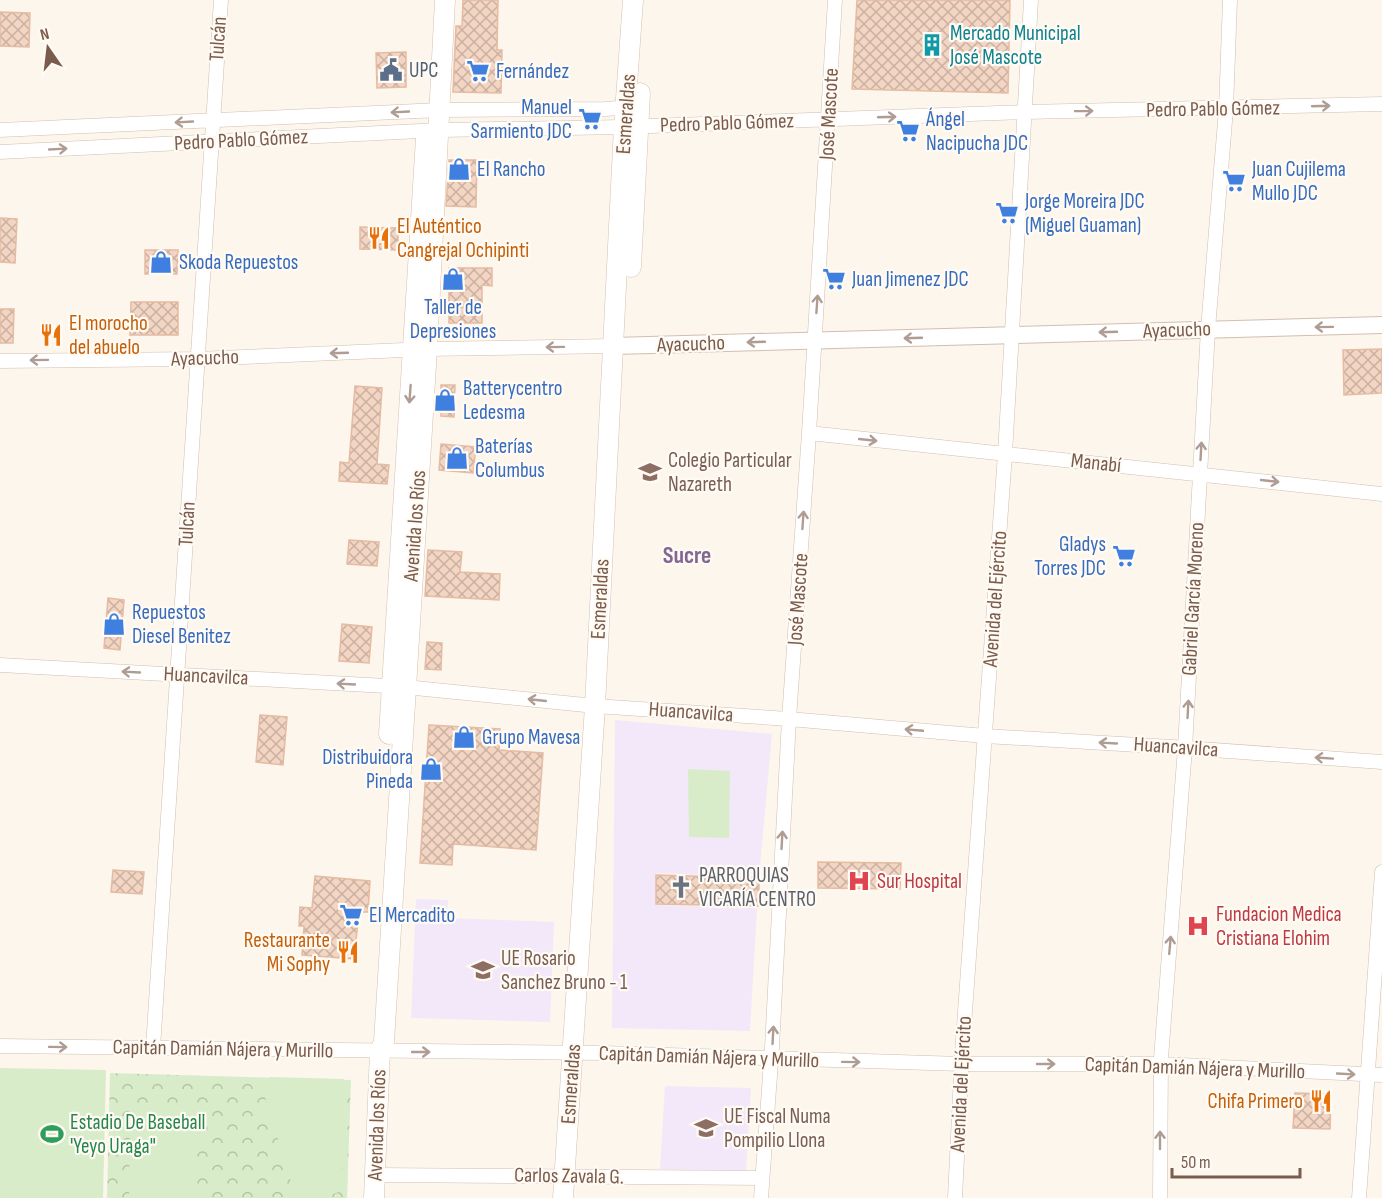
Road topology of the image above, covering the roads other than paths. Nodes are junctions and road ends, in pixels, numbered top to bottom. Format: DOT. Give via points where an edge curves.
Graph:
graph roads {
  1 [pos="220,0"];
  2 [pos="433,0"];
  3 [pos="446,0"];
  4 [pos="633,0"];
  5 [pos="645,0"];
  6 [pos="835,0"];
  7 [pos="1031,0"];
  8 [pos="1230,0"];
  9 [pos="1382,104"];
  10 [pos="1226,109"];
  11 [pos="1025,112"];
  12 [pos="632,117"];
  13 [pos="433,120"];
  14 [pos="828,120"];
  15 [pos="213,121"];
  16 [pos="0,130"];
  17 [pos="212,141"];
  18 [pos="0,152"];
  19 [pos="1382,325"];
  20 [pos="1208,329"];
  21 [pos="1011,335"];
  22 [pos="815,341"];
  23 [pos="620,346"];
  24 [pos="420,350"];
  25 [pos="197,359"];
  26 [pos="0,361"];
  27 [pos="809,433"];
  28 [pos="1005,454"];
  29 [pos="1200,474"];
  30 [pos="1382,494"];
  31 [pos="0,665"];
  32 [pos="178,675"];
  33 [pos="398,686"];
  34 [pos="600,706"];
  35 [pos="789,719"];
  36 [pos="986,736"];
  37 [pos="1185,748"];
  38 [pos="1382,762"];
  39 [pos="1382,872"];
  40 [pos="0,1046"];
  41 [pos="153,1048"];
  42 [pos="380,1051"];
  43 [pos="579,1054"];
  44 [pos="772,1060"];
  45 [pos="962,1064"];
  46 [pos="1161,1064"];
  47 [pos="1376,1075"];
  48 [pos="375,1175"];
  49 [pos="571,1175"];
  50 [pos="762,1179"];
  51 [pos="374,1198"];
  52 [pos="564,1198"];
  53 [pos="577,1198"];
  54 [pos="761,1198"];
  55 [pos="955,1198"];
  56 [pos="1160,1198"];
  57 [pos="1359,1198"];
  1 -- 15 [label="street, Tulcán"];
  2 -- 13 [label="main road, Avenida los Ríos"];
  3 -- 13 [label="main road, Avenida los Ríos"];
  4 -- 12 [label="main road, Esmeraldas"];
  5 -- 12 [label="main road, Esmeraldas"];
  6 -- 14 [label="street, José Mascote"];
  7 -- 11 [label="street, Avenida del Ejército"];
  8 -- 10 [label="street, Gabriel García Moreno"];
  10 -- 9 [label="street, Pedro Pablo Gómez, one-way"];
  11 -- 10 [label="street, Pedro Pablo Gómez, one-way"];
  10 -- 20 [label="street, Gabriel García Moreno"];
  14 -- 11 [label="street, Pedro Pablo Gómez, one-way"];
  11 -- 21 [label="street, Avenida del Ejército"];
  12 -- 13 [label="street, Pedro Pablo Gómez"];
  12 -- 13 [label="street, Pedro Pablo Gómez"];
  12 -- 14 [label="street, Pedro Pablo Gómez"];
  12 -- 23 [label="main road, Esmeraldas"];
  13 -- 15 [label="street, Pedro Pablo Gómez, one-way"];
  13 -- 17 [label="street, Pedro Pablo Gómez"];
  13 -- 24 [label="main road, Avenida los Ríos"];
  22 -- 14 [label="street, José Mascote, one-way"];
  15 -- 16 [label="street, Pedro Pablo Gómez, one-way"];
  15 -- 17 [label="street, Tulcán"];
  18 -- 17 [label="street, Pedro Pablo Gómez, one-way"];
  17 -- 25 [label="street, Tulcán"];
  19 -- 20 [label="street, Ayacucho, one-way"];
  20 -- 21 [label="street, Ayacucho, one-way"];
  29 -- 20 [label="street, Gabriel García Moreno, one-way"];
  21 -- 22 [label="street, Ayacucho, one-way"];
  21 -- 28 [label="street, Avenida del Ejército"];
  22 -- 23 [label="street, Ayacucho, one-way"];
  22 -- 27 [label="street, José Mascote"];
  23 -- 24 [label="street, Ayacucho, one-way"];
  23 -- 34 [label="main road, Esmeraldas"];
  24 -- 25 [label="street, Ayacucho, one-way"];
  24 -- 33 [label="main road, Avenida los Ríos, one-way"];
  25 -- 26 [label="street, Ayacucho, one-way"];
  25 -- 32 [label="street, Tulcán"];
  27 -- 28 [label="street, Manabí, one-way"];
  35 -- 27 [label="street, José Mascote, one-way"];
  28 -- 29 [label="street, Manabí"];
  28 -- 36 [label="street, Avenida del Ejército"];
  29 -- 30 [label="street, Manabí, one-way"];
  37 -- 29 [label="street, Gabriel García Moreno, one-way"];
  32 -- 31 [label="street, Huancavilca, one-way"];
  33 -- 32 [label="street, Huancavilca, one-way"];
  32 -- 41 [label="street, Tulcán"];
  34 -- 33 [label="street, Huancavilca, one-way"];
  33 -- 42 [label="main road, Avenida los Ríos" via="384,1042"];
  34 -- 35 [label="street, Huancavilca"];
  34 -- 43 [label="main road, Esmeraldas"];
  36 -- 35 [label="street, Huancavilca, one-way"];
  44 -- 35 [label="street, José Mascote, one-way"];
  37 -- 36 [label="street, Huancavilca, one-way"];
  36 -- 45 [label="street, Avenida del Ejército"];
  38 -- 37 [label="street, Huancavilca, one-way"];
  46 -- 37 [label="street, Gabriel García Moreno, one-way"];
  39 -- 47 [label="street"];
  40 -- 41 [label="street, Capitán Damián Nájera y Murillo, one-way"];
  41 -- 42 [label="street, Capitán Damián Nájera y Murillo"];
  42 -- 43 [label="street, Capitán Damián Nájera y Murillo, one-way"];
  42 -- 48 [label="main road, Avenida los Ríos"];
  43 -- 44 [label="street, Capitán Damián Nájera y Murillo"];
  43 -- 49 [label="main road, Esmeraldas"];
  44 -- 45 [label="street, Capitán Damián Nájera y Murillo, one-way"];
  44 -- 50 [label="street, José Mascote"];
  45 -- 46 [label="street, Capitán Damián Nájera y Murillo, one-way"];
  45 -- 55 [label="street, Avenida del Ejército"];
  46 -- 47 [label="street, Capitán Damián Nájera y Murillo, one-way"];
  56 -- 46 [label="street, Gabriel García Moreno, one-way"];
  47 -- 57 [label="street"];
  48 -- 49 [label="street, Carlos Zavala G."];
  48 -- 51 [label="main road, Avenida los Ríos"];
  49 -- 50 [label="street, Carlos Zavala G."];
  49 -- 52 [label="main road, Esmeraldas"];
  49 -- 53 [label="main road, Esmeraldas"];
  50 -- 54 [label="street, José Mascote"];
}
